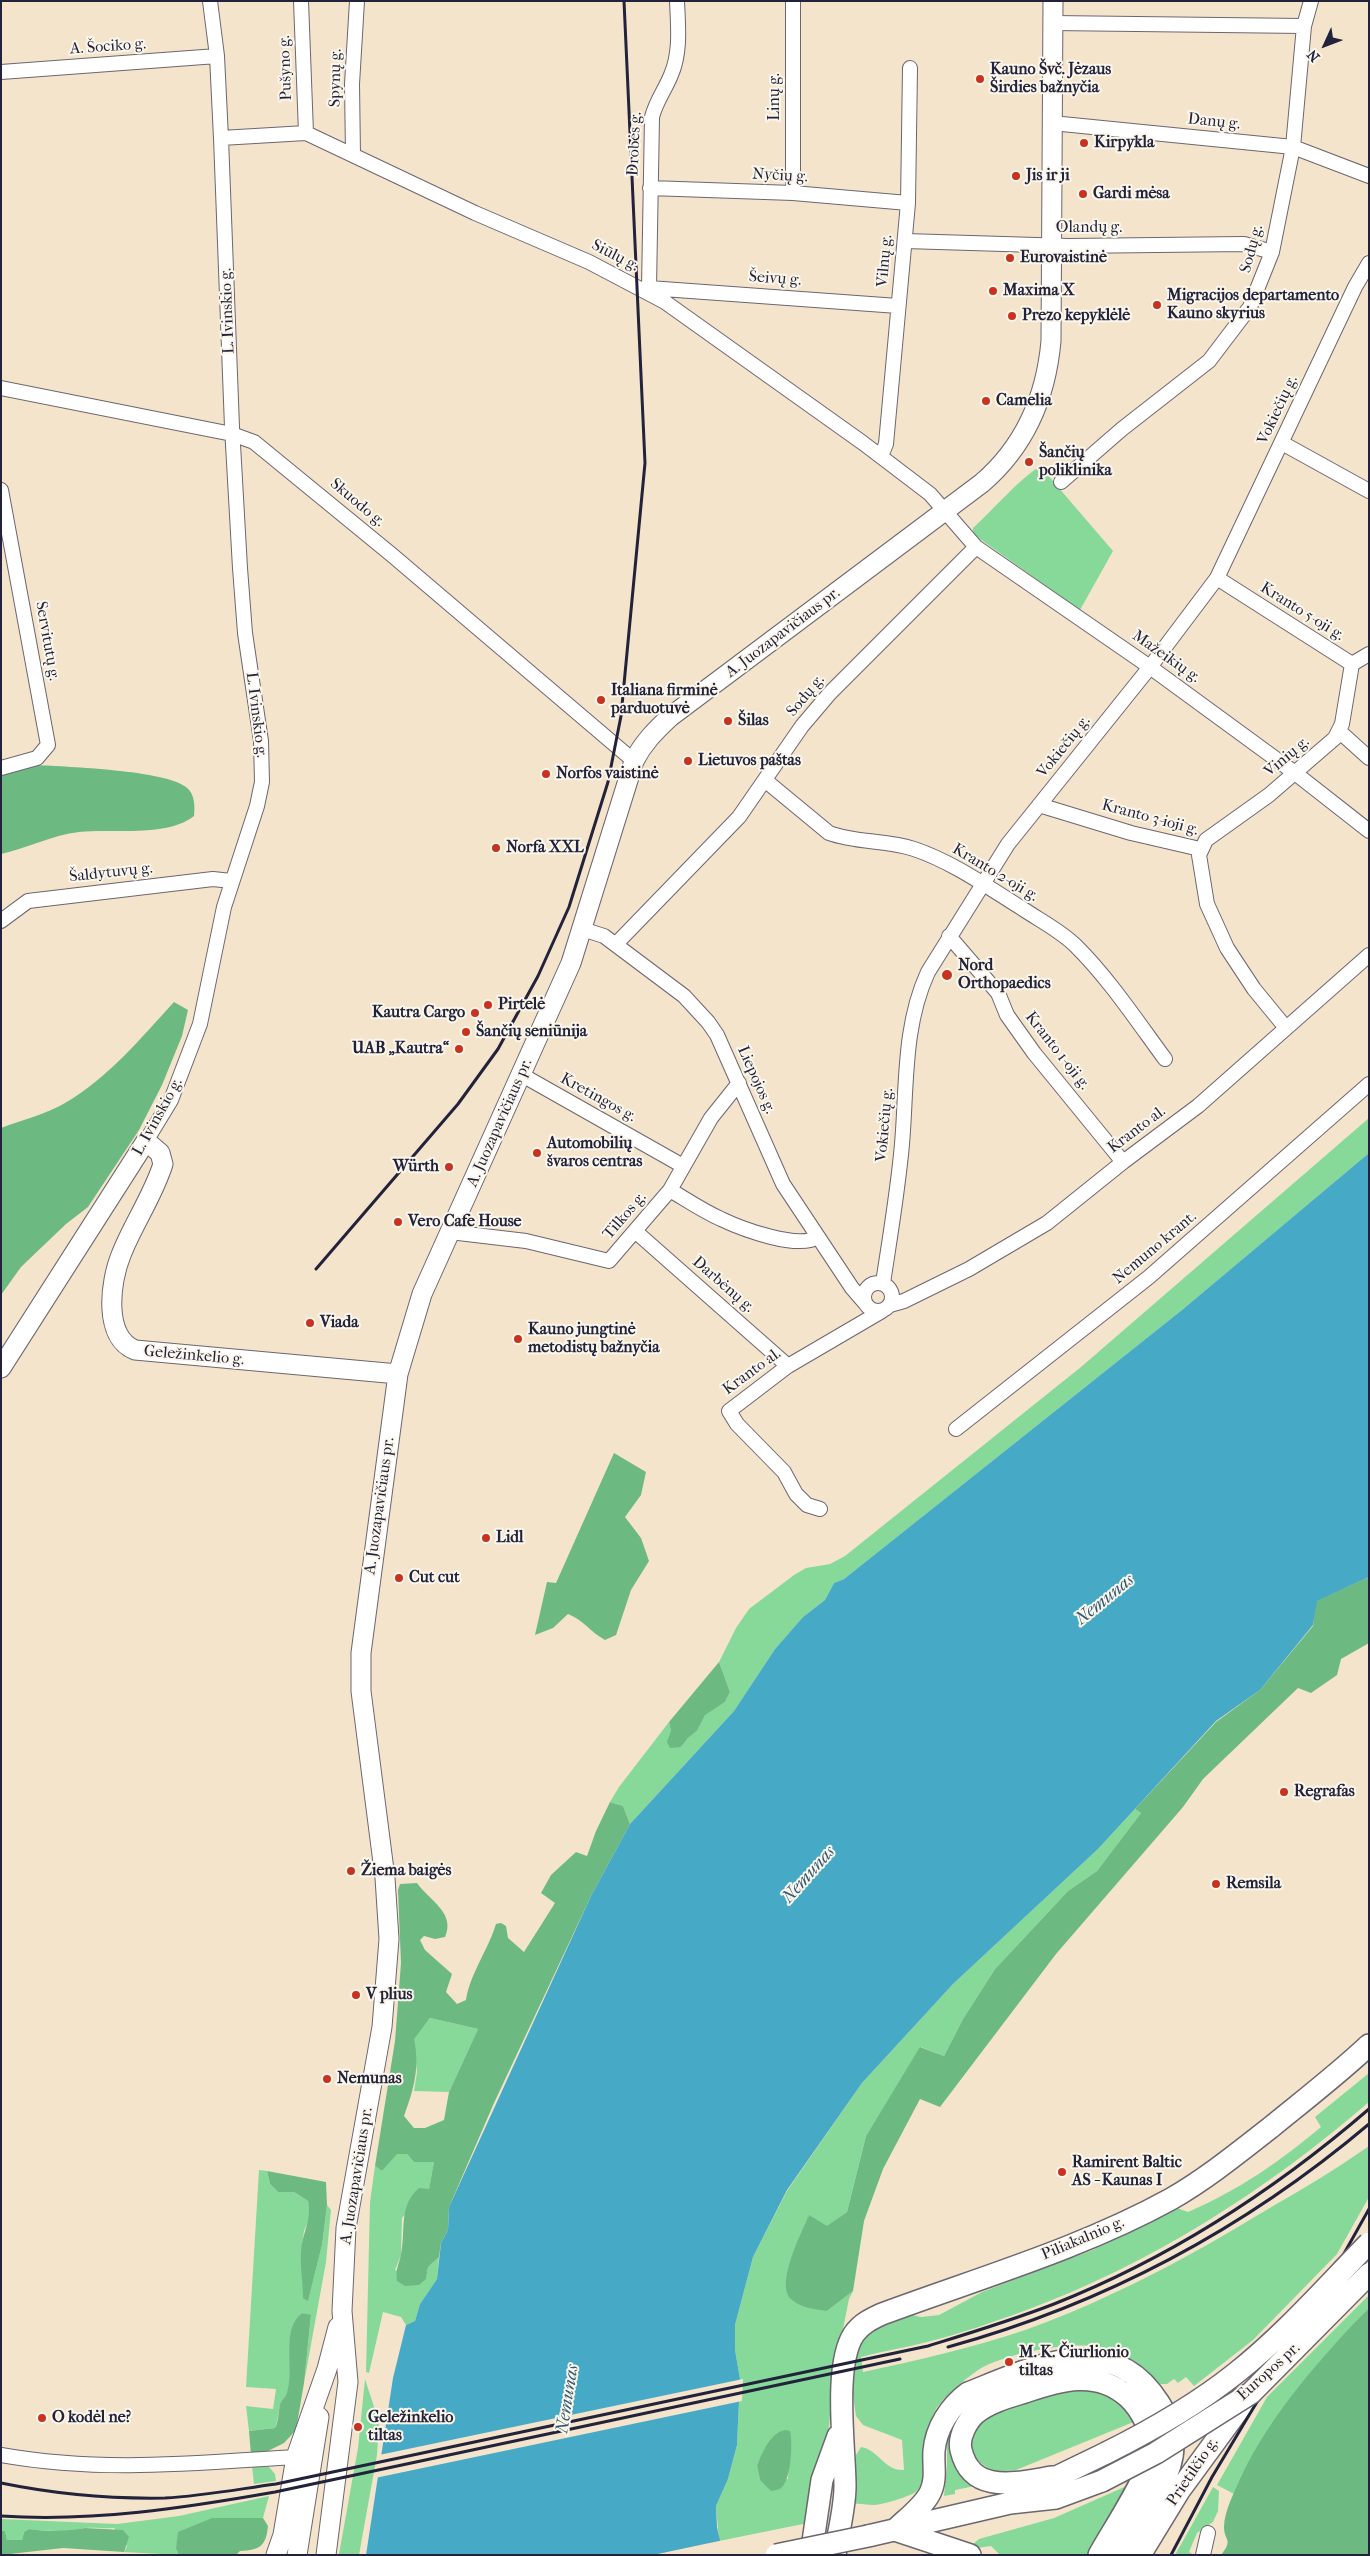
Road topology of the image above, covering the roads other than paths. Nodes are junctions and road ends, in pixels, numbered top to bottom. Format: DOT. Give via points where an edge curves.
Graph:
graph roads {
  1 [pos="210,1"];
  2 [pos="301,1"];
  3 [pos="356,1"];
  4 [pos="677,1"];
  5 [pos="793,1"];
  6 [pos="1052,1"];
  7 [pos="1311,1"];
  8 [pos="1052,23"];
  9 [pos="1304,26"];
  10 [pos="217,56"];
  11 [pos="910,68"];
  12 [pos="1,72"];
  13 [pos="1052,123"];
  14 [pos="306,133"];
  15 [pos="221,138"];
  16 [pos="1293,147"];
  17 [pos="353,155"];
  18 [pos="1369,176"];
  19 [pos="650,188"];
  20 [pos="793,193"];
  21 [pos="908,203"];
  22 [pos="905,241"];
  23 [pos="1050,245"];
  24 [pos="1272,252"];
  25 [pos="1369,263"];
  26 [pos="648,290"];
  27 [pos="898,306"];
  28 [pos="1,388"];
  29 [pos="232,434"];
  30 [pos="1282,443"];
  31 [pos="881,456"];
  32 [pos="1061,482"];
  33 [pos="1,490"];
  34 [pos="1369,491"];
  35 [pos="947,511"];
  36 [pos="976,547"];
  37 [pos="1217,578"];
  38 [pos="1369,654"];
  39 [pos="1352,664"];
  40 [pos="1150,667"];
  41 [pos="1340,730"];
  42 [pos="1369,758"];
  43 [pos="634,761"];
  44 [pos="1,768"];
  45 [pos="1295,773"];
  46 [pos="766,781"];
  47 [pos="1039,805"];
  48 [pos="1369,831"];
  49 [pos="1200,849"];
  50 [pos="231,881"];
  51 [pos="983,884"];
  52 [pos="1,921"];
  53 [pos="582,929"];
  54 [pos="949,936"];
  55 [pos="616,944"];
  56 [pos="1369,955"];
  57 [pos="1286,1028"];
  58 [pos="1165,1059"];
  59 [pos="522,1075"];
  60 [pos="739,1083"];
  61 [pos="1369,1084"];
  62 [pos="146,1141"];
  63 [pos="1123,1162"];
  64 [pos="683,1166"];
  65 [pos="670,1190"];
  66 [pos="634,1231"];
  67 [pos="450,1232"];
  68 [pos="818,1237"];
  69 [pos="883,1283"];
  70 [pos="859,1288"];
  71 [pos="892,1303"];
  72 [pos="867,1305"];
  73 [pos="862,1322"];
  74 [pos="788,1366"];
  75 [pos="1,1368"];
  76 [pos="398,1374"];
  77 [pos="956,1429"];
  78 [pos="820,1509"];
  79 [pos="1369,2046"];
  80 [pos="1369,2243"];
  81 [pos="1369,2274"];
  82 [pos="342,2311"];
  83 [pos="327,2369"];
  84 [pos="1251,2393"];
  85 [pos="840,2429"];
  86 [pos="1,2456"];
  87 [pos="296,2457"];
  88 [pos="1053,2477"];
  89 [pos="1010,2503"];
  90 [pos="895,2530"];
  91 [pos="1208,2533"];
  92 [pos="276,2555"];
  93 [pos="297,2555"];
  94 [pos="326,2555"];
  95 [pos="776,2555"];
  96 [pos="811,2555"];
  97 [pos="835,2555"];
  98 [pos="970,2555"];
  99 [pos="1099,2555"];
  100 [pos="1121,2555"];
  101 [pos="1140,2555"];
  102 [pos="1203,2555"];
  1 -- 10 [label="street, L. Ivinskio g."];
  2 -- 14 [label="street, Pušyno g."];
  3 -- 17 [label="street, Spynų g."];
  4 -- 19 [label="street, Drobės g." via="677,55 652,117"];
  5 -- 20 [label="street, Linų g."];
  6 -- 8 [label="main road, A. Juozapavičiaus pr."];
  7 -- 9 [label="street, Sodų g."];
  8 -- 9 [label="street"];
  8 -- 13 [label="main road, A. Juozapavičiaus pr."];
  9 -- 16 [label="street, Sodų g."];
  10 -- 12 [label="street, A. Šociko g."];
  10 -- 15 [label="street, L. Ivinskio g."];
  11 -- 21 [label="street, Vilnų g."];
  13 -- 16 [label="street, Danų g."];
  13 -- 23 [label="main road, A. Juozapavičiaus pr."];
  14 -- 15 [label="street, Siūlų g."];
  14 -- 17 [label="street, Siūlų g."];
  15 -- 29 [label="street, L. Ivinskio g."];
  16 -- 18 [label="street, Danų g."];
  16 -- 24 [label="street, Sodų g."];
  17 -- 26 [label="street, Siūlų g."];
  19 -- 20 [label="street, Nyčių g."];
  19 -- 26 [label="street, Drobės g."];
  20 -- 21 [label="street, Nyčių g."];
  21 -- 22 [label="street, Vilnų g."];
  22 -- 23 [label="street, Olandų g."];
  22 -- 27 [label="street, Vilnų g."];
  23 -- 24 [label="street, Olandų g." via="1244,244"];
  23 -- 35 [label="main road, A. Juozapavičiaus pr." via="1051,341 1040,400 1008,458"];
  24 -- 32 [label="street, Sodų g." via="1250,307 1209,362 1122,429"];
  25 -- 30 [label="street, Vokiečių g."];
  26 -- 27 [label="street, Šeivų g."];
  26 -- 31 [label="street, Siūlų g."];
  27 -- 31 [label="street, Vilnų g." via="886,444"];
  28 -- 29 [label="street, Skuodo g."];
  29 -- 43 [label="street, Skuodo g." via="261,447"];
  29 -- 50 [label="street, L. Ivinskio g." via="245,634 263,766 257,806"];
  30 -- 34 [label="street"];
  30 -- 37 [label="street, Vokiečių g."];
  31 -- 35 [label="street, Siūlų g."];
  33 -- 44 [label="street, Servitutų g." via="48,746 37,758"];
  35 -- 36 [label="street, Mažeikių g."];
  35 -- 43 [label="main road, A. Juozapavičiaus pr." via="670,717 649,737"];
  36 -- 40 [label="street, Mažeikių g."];
  36 -- 46 [label="street, Sodų g." via="830,693 802,726"];
  37 -- 39 [label="street, Kranto 5-oji g."];
  37 -- 40 [label="street, Vokiečių g."];
  38 -- 39 [label="street, Kranto 5-oji g."];
  39 -- 41 [label="street"];
  40 -- 45 [label="street, Mažeikių g."];
  40 -- 47 [label="street, Vokiečių g."];
  41 -- 42 [label="street"];
  41 -- 45 [label="street, Vinių g." via="1328,745"];
  43 -- 53 [label="main road, A. Juozapavičiaus pr."];
  45 -- 48 [label="street, Mažeikių g."];
  45 -- 49 [label="street, Vinių g." via="1206,840"];
  46 -- 51 [label="street, Kranto 2-oji g." via="830,832 841,837 915,849"];
  46 -- 55 [label="street, Sodų g." via="719,840"];
  47 -- 49 [label="street, Kranto 3-ioji g." via="1131,833"];
  47 -- 51 [label="street, Vokiečių g." via="1008,844"];
  49 -- 57 [label="street, Kranto 3-ioji g." via="1203,890 1227,948 1254,989"];
  50 -- 52 [label="street, Šaldytuvų g." via="213,878 28,901"];
  50 -- 62 [label="street, L. Ivinskio g." via="194,1042 171,1100"];
  51 -- 54 [label="street, Vokiečių g."];
  51 -- 58 [label="street, Kranto 2-oji g." via="1074,944 1117,994"];
  53 -- 55 [label="street, Liepojos g."];
  53 -- 59 [label="main road, A. Juozapavičiaus pr." via="562,988"];
  54 -- 63 [label="street, Kranto 1-oji g." via="998,993 1007,1015 1029,1046"];
  54 -- 69 [label="street, Vokiečių g." via="922,984 909,1042 902,1145"];
  55 -- 60 [label="street, Liepojos g." via="697,1009 717,1035"];
  56 -- 57 [label="street, Kranto al."];
  57 -- 63 [label="street, Kranto al." via="1198,1106"];
  59 -- 64 [label="street, Kretingos g."];
  59 -- 67 [label="main road, A. Juozapavičiaus pr."];
  60 -- 64 [label="street, Tilkos g." via="711,1118"];
  60 -- 68 [label="street, Liepojos g." via="783,1184"];
  61 -- 77 [label="street, Nemuno krant." via="1149,1277"];
  62 -- 75 [label="main road, L. Ivinskio g."];
  62 -- 76 [label="main road, Geležinkelio g." via="160,1153 163,1164 117,1268 113,1319 120,1341 135,1350"];
  63 -- 71 [label="street, Kranto al." via="1047,1223 969,1269"];
  64 -- 65 [label="street, Tilkos g."];
  65 -- 66 [label="street, Tilkos g."];
  65 -- 68 [label="street" via="720,1219 742,1227 795,1242 807,1242"];
  66 -- 67 [label="street, Tilkos g." via="609,1261 526,1241"];
  66 -- 74 [label="street, Darbėnų g."];
  67 -- 76 [label="main road, A. Juozapavičiaus pr." via="414,1315"];
  68 -- 70 [label="street, Liepojos g."];
  69 -- 70 [label="street"];
  69 -- 71 [label="street" via="890,1288"];
  70 -- 72 [label="street, Liepojos g."];
  71 -- 72 [label="street"];
  71 -- 73 [label="street, Kranto al."];
  72 -- 73 [label="street"];
  73 -- 74 [label="street, Kranto al."];
  74 -- 78 [label="street, Kranto al." via="728,1411 784,1472 806,1505"];
  76 -- 82 [label="main road, A. Juozapavičiaus pr." via="361,1653 361,1690 386,1886 387,1976 382,2028 346,2228"];
  79 -- 85 [label="main road, Piliakalnio g." via="1261,2135 1171,2198 1031,2261 867,2321 855,2332 848,2351"];
  80 -- 88 [label="main road, Europos pr., bridge" via="1236,2374 1188,2408 1106,2453"];
  81 -- 84 [label="main road, Europos pr., bridge"];
  82 -- 83 [label="main road, A. Juozapavičiaus pr."];
  82 -- 94 [label="main road, A. Juozapavičiaus pr." via="348,2382"];
  83 -- 87 [label="main road, A. Juozapavičiaus pr."];
  83 -- 93 [label="main road, A. Juozapavičiaus pr."];
  84 -- 89 [label="main road, Europos pr., bridge" via="1156,2453 1102,2480 1056,2498"];
  84 -- 101 [label="main road, Prietilčio g." via="1184,2483"];
  85 -- 96 [label="main road" via="822,2480"];
  85 -- 97 [label="main road" via="845,2487"];
  86 -- 87 [label="street" via="43,2463 150,2467"];
  87 -- 92 [label="main road, A. Juozapavičiaus pr." via="283,2535"];
  88 -- 89 [label="main road"];
  88 -- 99 [label="main road" via="1012,2483 980,2478 967,2467 960,2446 968,2422 995,2402 1054,2382 1075,2379 1108,2382 1130,2399 1145,2421 1152,2451 1138,2488"];
  89 -- 90 [label="main road"];
  90 -- 95 [label="main road, bridge"];
  90 -- 98 [label="main road" via="963,2550"];
  90 -- 100 [label="main road" via="929,2494 934,2480 934,2450 947,2414 957,2400 1050,2363 1076,2358 1102,2360 1119,2364 1142,2380 1161,2406 1173,2435 1170,2464"];
  91 -- 102 [label="street"];
}
